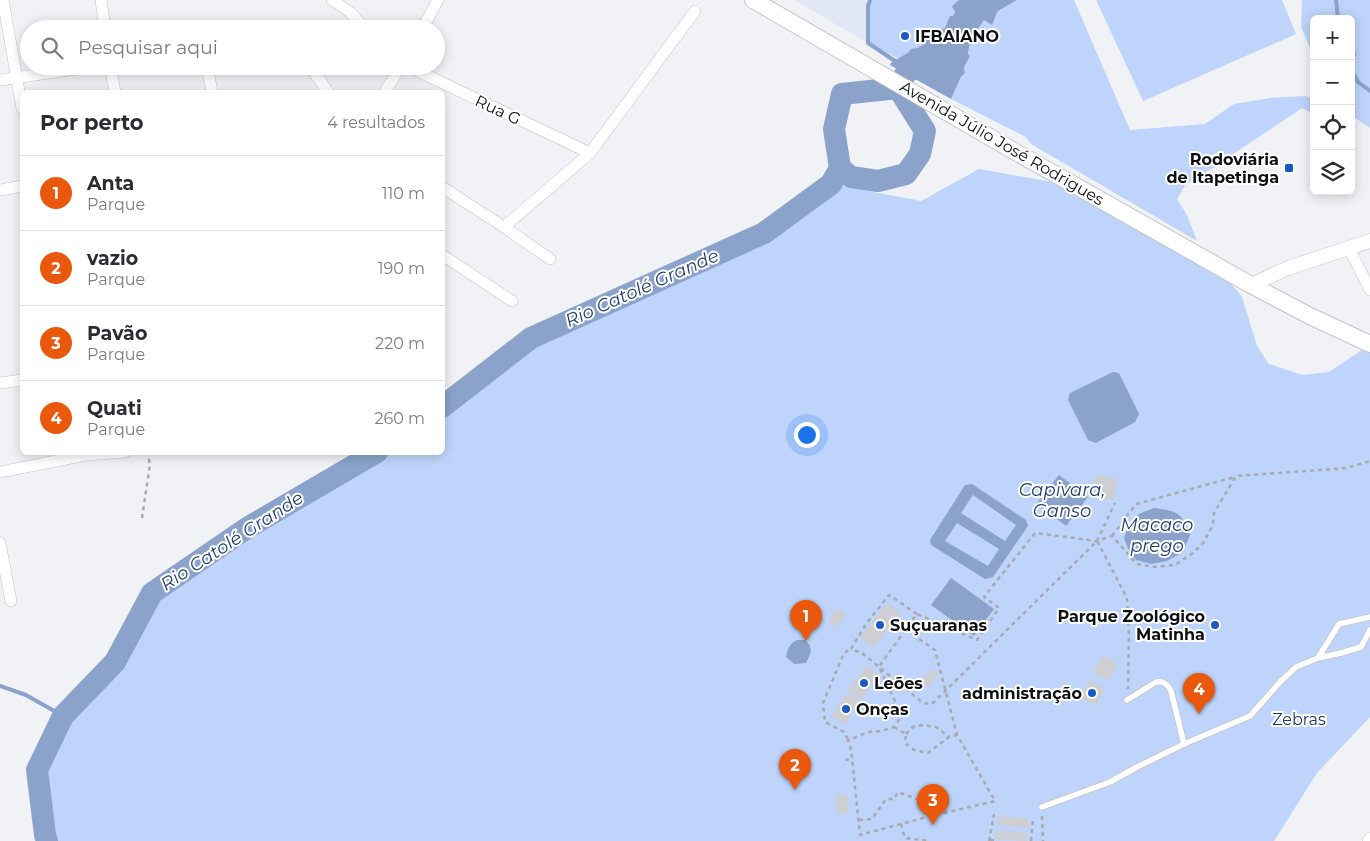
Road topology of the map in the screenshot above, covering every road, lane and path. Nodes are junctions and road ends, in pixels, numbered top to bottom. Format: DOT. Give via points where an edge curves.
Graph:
graph roads {
  1 [pos="3,0"];
  2 [pos="101,0"];
  3 [pos="332,0"];
  4 [pos="438,0"];
  5 [pos="753,0"];
  6 [pos="695,11"];
  7 [pos="104,20"];
  8 [pos="357,20"];
  9 [pos="427,20"];
  10 [pos="31,75"];
  11 [pos="112,75"];
  12 [pos="209,75"];
  13 [pos="316,75"];
  14 [pos="395,75"];
  15 [pos="426,75"];
  16 [pos="17,77"];
  17 [pos="0,80"];
  18 [pos="115,90"];
  19 [pos="212,90"];
  20 [pos="327,90"];
  21 [pos="386,90"];
  22 [pos="20,96"];
  23 [pos="590,153"];
  24 [pos="20,186"];
  25 [pos="445,189"];
  26 [pos="0,190"];
  27 [pos="504,226"];
  28 [pos="1370,241"];
  29 [pos="1349,248"];
  30 [pos="445,257"];
  31 [pos="550,258"];
  32 [pos="1251,285"];
  33 [pos="1370,290"];
  34 [pos="512,301"];
  35 [pos="1367,341"];
  36 [pos="20,380"];
  37 [pos="0,383"];
  38 [pos="81,455"];
  39 [pos="148,455"];
  40 [pos="1370,461"];
  41 [pos="0,472"];
  42 [pos="1236,476"];
  43 [pos="1115,503"];
  44 [pos="142,518"];
  45 [pos="1112,536"];
  46 [pos="1097,541"];
  47 [pos="0,543"];
  48 [pos="11,601"];
  49 [pos="917,614"];
  50 [pos="1370,617"];
  51 [pos="906,630"];
  52 [pos="1370,630"];
  53 [pos="851,649"];
  54 [pos="1318,658"];
  55 [pos="879,667"];
  56 [pos="945,691"];
  57 [pos="1127,700"];
  58 [pos="894,727"];
  59 [pos="906,734"];
  60 [pos="956,735"];
  61 [pos="949,737"];
  62 [pos="848,740"];
  63 [pos="1184,744"];
  64 [pos="852,759"];
  65 [pos="845,760"];
  66 [pos="1042,810"];
  67 [pos="994,814"];
  68 [pos="927,817"];
  69 [pos="1033,818"];
  70 [pos="858,820"];
  71 [pos="901,824"];
  72 [pos="989,840"];
  73 [pos="930,841"];
  74 [pos="998,841"];
  75 [pos="1031,841"];
  76 [pos="1042,841"];
  1 -- 16 [label="street"];
  2 -- 7 [label="street"];
  3 -- 8 [label="street"];
  4 -- 9 [label="street"];
  5 -- 32 [label="main road, Avenida Júlio José Rodrigues"];
  6 -- 23 [label="street"];
  10 -- 16 [label="street"];
  11 -- 18 [label="street"];
  12 -- 19 [label="street"];
  13 -- 20 [label="street"];
  14 -- 21 [label="street"];
  15 -- 23 [label="street, Rua G"];
  16 -- 17 [label="street"];
  16 -- 22 [label="street"];
  23 -- 27 [label="street"];
  24 -- 26 [label="street"];
  25 -- 27 [label="street"];
  27 -- 31 [label="street"];
  28 -- 29 [label="street"];
  29 -- 32 [label="street" via="1288,268"];
  29 -- 33 [label="street"];
  30 -- 34 [label="street"];
  32 -- 35 [label="main road, Avenida Júlio José Rodrigues"];
  36 -- 37 [label="street"];
  38 -- 41 [label="street"];
  39 -- 44 [label="path" via="150,464"];
  40 -- 42 [label="path" via="1347,468"];
  42 -- 45 [label="path" via="1136,504"];
  42 -- 45 [label="path" via="1214,513 1213,525 1203,543 1175,566 1136,564"];
  43 -- 46 [label="path"];
  45 -- 46 [label="path"];
  46 -- 49 [label="path" via="1035,532 984,596 999,608 977,640"];
  46 -- 56 [label="path"];
  46 -- 57 [label="path" via="1127,598"];
  47 -- 48 [label="street"];
  49 -- 51 [label="path"];
  49 -- 53 [label="path" via="889,595"];
  50 -- 54 [label="lane" via="1339,624"];
  51 -- 55 [label="path"];
  51 -- 56 [label="path" via="935,650"];
  52 -- 54 [label="lane" via="1361,647"];
  53 -- 55 [label="path" via="862,653"];
  53 -- 62 [label="path" via="844,653 823,703 825,722 844,732"];
  54 -- 63 [label="lane" via="1296,667 1250,716"];
  55 -- 56 [label="path" via="923,703 932,704"];
  55 -- 58 [label="path" via="902,716"];
  56 -- 60 [label="path"];
  57 -- 63 [label="lane" via="1156,682 1166,683 1171,691"];
  58 -- 59 [label="path"];
  58 -- 62 [label="path"];
  59 -- 61 [label="path" via="913,727 923,725 936,727"];
  59 -- 61 [label="path" via="905,743 914,750 928,752"];
  60 -- 61 [label="path"];
  60 -- 68 [label="path" via="995,801"];
  62 -- 64 [label="path"];
  63 -- 66 [label="lane" via="1110,782"];
  64 -- 65 [label="path"];
  64 -- 70 [label="path"];
  66 -- 76 [label="path"];
  67 -- 72 [label="path"];
  68 -- 70 [label="path" via="920,800 898,792 894,799 886,799 872,819"];
  68 -- 71 [label="path"];
  69 -- 75 [label="path"];
  70 -- 71 [label="path" via="860,835"];
  71 -- 73 [label="path" via="905,838"];
  72 -- 74 [label="path"];
}
